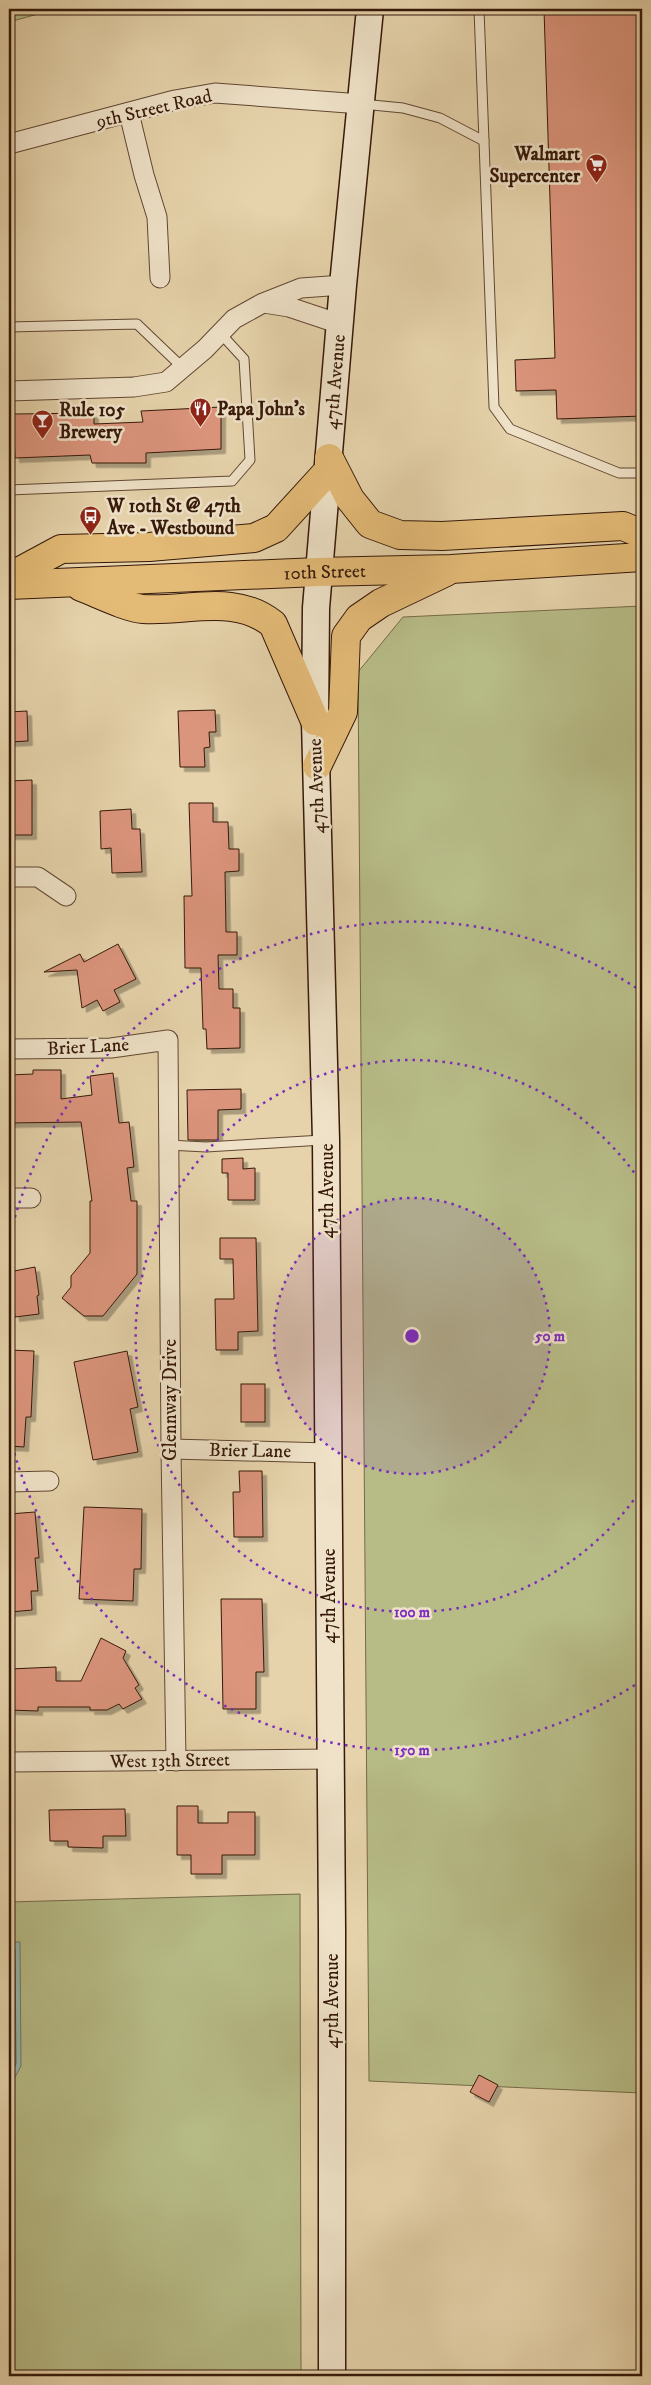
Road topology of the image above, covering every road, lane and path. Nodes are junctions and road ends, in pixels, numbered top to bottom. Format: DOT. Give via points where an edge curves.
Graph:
graph roads {
  1 [pos="370,9"];
  2 [pos="479,9"];
  3 [pos="362,104"];
  4 [pos="129,113"];
  5 [pos="484,141"];
  6 [pos="9,144"];
  7 [pos="160,278"];
  8 [pos="343,286"];
  9 [pos="263,303"];
  10 [pos="340,324"];
  11 [pos="9,327"];
  12 [pos="221,334"];
  13 [pos="183,368"];
  14 [pos="9,391"];
  15 [pos="328,464"];
  16 [pos="642,473"];
  17 [pos="9,490"];
  18 [pos="642,534"];
  19 [pos="642,557"];
  20 [pos="451,569"];
  21 [pos="318,572"];
  22 [pos="9,577"];
  23 [pos="68,583"];
  24 [pos="9,585"];
  25 [pos="315,721"];
  26 [pos="317,766"];
  27 [pos="9,878"];
  28 [pos="66,896"];
  29 [pos="168,1040"];
  30 [pos="9,1049"];
  31 [pos="326,1140"];
  32 [pos="168,1145"];
  33 [pos="9,1198"];
  34 [pos="31,1198"];
  35 [pos="170,1449"];
  36 [pos="328,1453"];
  37 [pos="49,1481"];
  38 [pos="9,1482"];
  39 [pos="331,1759"];
  40 [pos="176,1761"];
  41 [pos="9,1762"];
  42 [pos="332,2376"];
  1 -- 3 [label="main road, 47th Avenue"];
  2 -- 5 [label="lane"];
  3 -- 4 [label="street, 9th Street Road" via="216,93"];
  3 -- 5 [label="lane" via="403,108 440,118"];
  3 -- 8 [label="main road, 47th Avenue"];
  4 -- 6 [label="street, 9th Street Road"];
  4 -- 7 [label="street" via="157,218"];
  5 -- 16 [label="lane" via="494,407 510,429 619,473"];
  8 -- 9 [label="street" via="301,288"];
  8 -- 10 [label="main road, 47th Avenue"];
  9 -- 10 [label="street" via="289,307"];
  9 -- 12 [label="street" via="234,320"];
  10 -- 15 [label="main road, 47th Avenue"];
  11 -- 13 [label="lane" via="137,324"];
  12 -- 13 [label="street"];
  12 -- 17 [label="lane" via="244,359 250,460 232,482"];
  13 -- 14 [label="street" via="166,382 134,387"];
  15 -- 18 [label="main road" via="370,524 400,535 442,536 623,526"];
  15 -- 21 [label="main road, 47th Avenue"];
  15 -- 22 [label="main road" via="276,528 254,538 148,547 60,549"];
  19 -- 20 [label="main road, 10th Street"];
  20 -- 21 [label="main road, 10th Street"];
  20 -- 26 [label="main road" via="381,603 359,618 346,636 342,712"];
  21 -- 23 [label="main road, 10th Street"];
  21 -- 25 [label="main road, 47th Avenue"];
  23 -- 24 [label="main road, 10th Street"];
  23 -- 25 [label="main road" via="141,609 232,606 259,613 273,624"];
  25 -- 26 [label="main road, 47th Avenue"];
  26 -- 31 [label="main road, 47th Avenue"];
  27 -- 28 [label="street" via="38,877"];
  29 -- 30 [label="street, Brier Lane" via="111,1048"];
  29 -- 32 [label="street, Glennway Drive"];
  31 -- 32 [label="lane" via="206,1147"];
  31 -- 36 [label="main road, 47th Avenue"];
  32 -- 35 [label="street, Glennway Drive"];
  33 -- 34 [label="street"];
  35 -- 36 [label="street, Brier Lane"];
  35 -- 40 [label="street, Glennway Drive"];
  36 -- 39 [label="main road, 47th Avenue"];
  37 -- 38 [label="street"];
  39 -- 40 [label="street, West 13th Street"];
  39 -- 42 [label="main road, 47th Avenue"];
  40 -- 41 [label="street, West 13th Street"];
}
